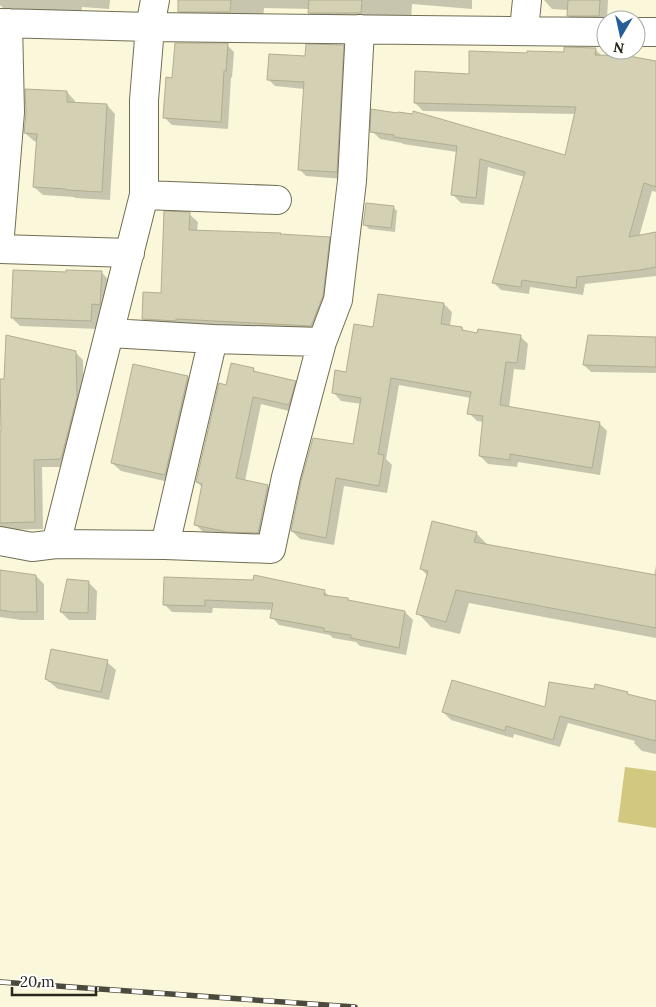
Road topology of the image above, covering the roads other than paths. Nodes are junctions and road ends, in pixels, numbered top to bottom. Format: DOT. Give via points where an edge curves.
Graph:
graph roads {
  1 [pos="155,0"];
  2 [pos="527,0"];
  3 [pos="4,24"];
  4 [pos="150,27"];
  5 [pos="360,29"];
  6 [pos="524,30"];
  7 [pos="596,32"];
  8 [pos="144,195"];
  9 [pos="276,200"];
  10 [pos="0,235"];
  11 [pos="0,249"];
  12 [pos="130,253"];
  13 [pos="110,333"];
  14 [pos="213,339"];
  15 [pos="322,342"];
  16 [pos="0,541"];
  17 [pos="56,544"];
  18 [pos="165,545"];
  1 -- 4 [label="street"];
  2 -- 6 [label="street"];
  3 -- 4 [label="street"];
  3 -- 10 [label="street" via="10,112"];
  4 -- 5 [label="street"];
  4 -- 8 [label="street" via="144,100"];
  5 -- 6 [label="street"];
  5 -- 15 [label="street" via="352,181 338,300"];
  6 -- 7 [label="street"];
  8 -- 9 [label="street"];
  8 -- 12 [label="street"];
  11 -- 12 [label="street"];
  12 -- 13 [label="street"];
  13 -- 14 [label="street"];
  13 -- 17 [label="street"];
  14 -- 15 [label="street"];
  14 -- 18 [label="street"];
  15 -- 18 [label="street" via="286,477 271,549"];
  16 -- 17 [label="street" via="32,547"];
  17 -- 18 [label="street"];
}
